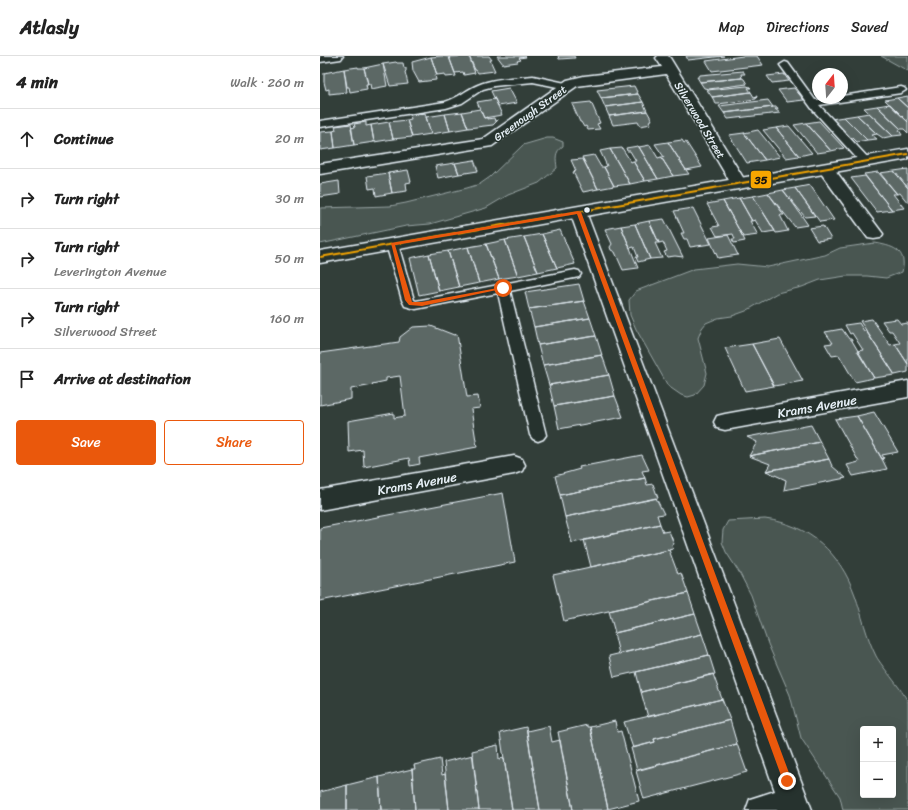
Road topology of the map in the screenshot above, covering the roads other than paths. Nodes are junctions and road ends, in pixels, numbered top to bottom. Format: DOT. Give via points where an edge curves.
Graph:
graph roads {
  1 [pos="336,56"];
  2 [pos="662,56"];
  3 [pos="320,58"];
  4 [pos="785,65"];
  5 [pos="670,70"];
  6 [pos="566,86"];
  7 [pos="901,90"];
  8 [pos="848,98"];
  9 [pos="812,102"];
  10 [pos="814,104"];
  11 [pos="320,124"];
  12 [pos="908,154"];
  13 [pos="866,162"];
  14 [pos="320,169"];
  15 [pos="826,169"];
  16 [pos="739,184"];
  17 [pos="578,212"];
  18 [pos="874,234"];
  19 [pos="392,244"];
  20 [pos="320,257"];
  21 [pos="575,274"];
  22 [pos="503,288"];
  23 [pos="908,389"];
  24 [pos="725,422"];
  25 [pos="538,435"];
  26 [pos="514,465"];
  27 [pos="320,500"];
  28 [pos="796,806"];
  29 [pos="761,810"];
  1 -- 3 [label="street"];
  2 -- 5 [label="street, Silverwood Street"];
  4 -- 9 [label="lane"];
  5 -- 6 [label="street, Greenough Street" via="584,80"];
  5 -- 16 [label="street, Silverwood Street"];
  6 -- 11 [label="lane" via="533,79 493,83 446,105"];
  6 -- 14 [label="street, Greenough Street" via="487,143"];
  7 -- 8 [label="lane"];
  10 -- 13 [label="lane"];
  12 -- 13 [label="street"];
  13 -- 15 [label="street"];
  15 -- 16 [label="street"];
  15 -- 18 [label="street"];
  16 -- 17 [label="street"];
  17 -- 19 [label="street"];
  17 -- 28 [label="street"];
  19 -- 20 [label="street"];
  19 -- 22 [label="lane" via="410,303 422,304"];
  21 -- 22 [label="lane"];
  22 -- 25 [label="lane"];
  23 -- 24 [label="street, Krams Avenue"];
  26 -- 27 [label="street, Krams Avenue"];
  28 -- 29 [label="street"];
}
